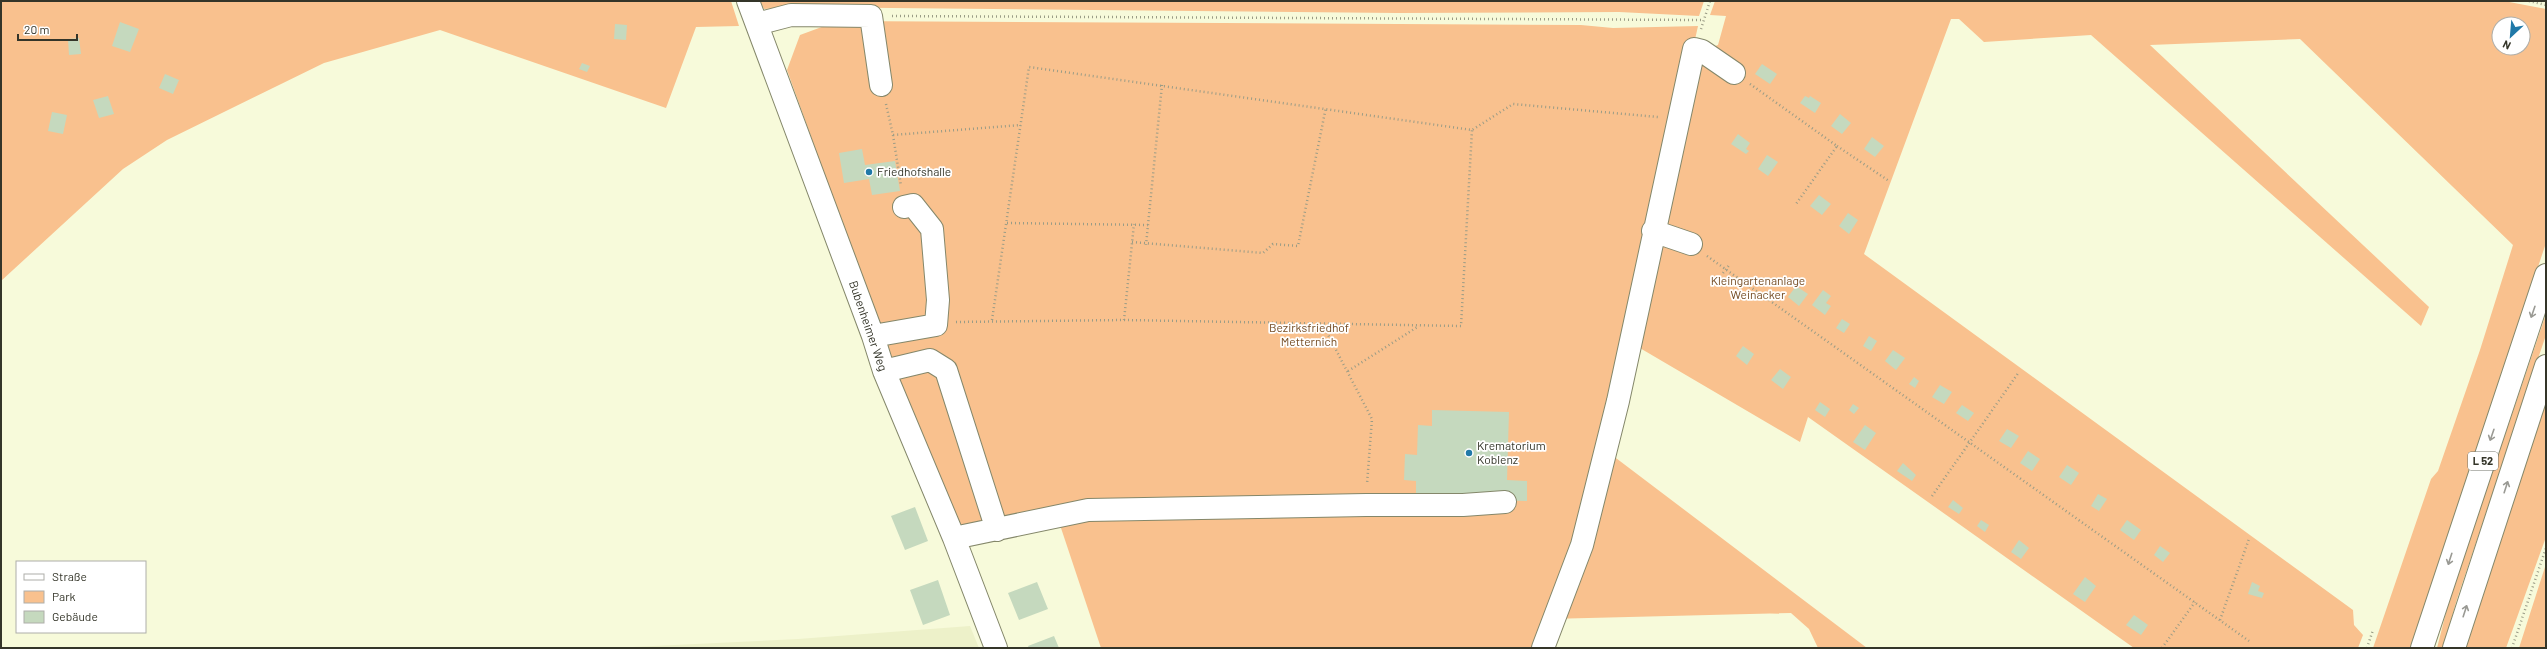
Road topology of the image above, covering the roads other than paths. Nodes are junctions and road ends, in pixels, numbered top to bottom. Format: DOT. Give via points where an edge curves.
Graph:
graph roads {
  1 [pos="748,1"];
  2 [pos="757,24"];
  3 [pos="1734,73"];
  4 [pos="881,85"];
  5 [pos="904,207"];
  6 [pos="1653,230"];
  7 [pos="1690,244"];
  8 [pos="2546,275"];
  9 [pos="873,336"];
  10 [pos="2546,366"];
  11 [pos="884,371"];
  12 [pos="1505,502"];
  13 [pos="997,530"];
  14 [pos="954,538"];
  15 [pos="996,648"];
  16 [pos="1543,648"];
  17 [pos="2422,648"];
  18 [pos="2454,648"];
  1 -- 2 [label="street, Bubenheimer Weg"];
  2 -- 4 [label="street" via="790,14 871,16"];
  2 -- 9 [label="street, Bubenheimer Weg"];
  3 -- 6 [label="street" via="1694,48"];
  5 -- 9 [label="street" via="913,205 932,229 938,300 936,325"];
  6 -- 7 [label="street"];
  6 -- 16 [label="street" via="1618,401 1582,545"];
  8 -- 17 [label="street, L 52, one-way"];
  9 -- 11 [label="street, Bubenheimer Weg"];
  18 -- 10 [label="street, L 52, one-way"];
  11 -- 13 [label="street" via="930,360 946,370"];
  11 -- 14 [label="street, Bubenheimer Weg"];
  12 -- 13 [label="street" via="1462,505 1088,510"];
  13 -- 14 [label="street"];
  14 -- 15 [label="street, Bubenheimer Weg"];
}
